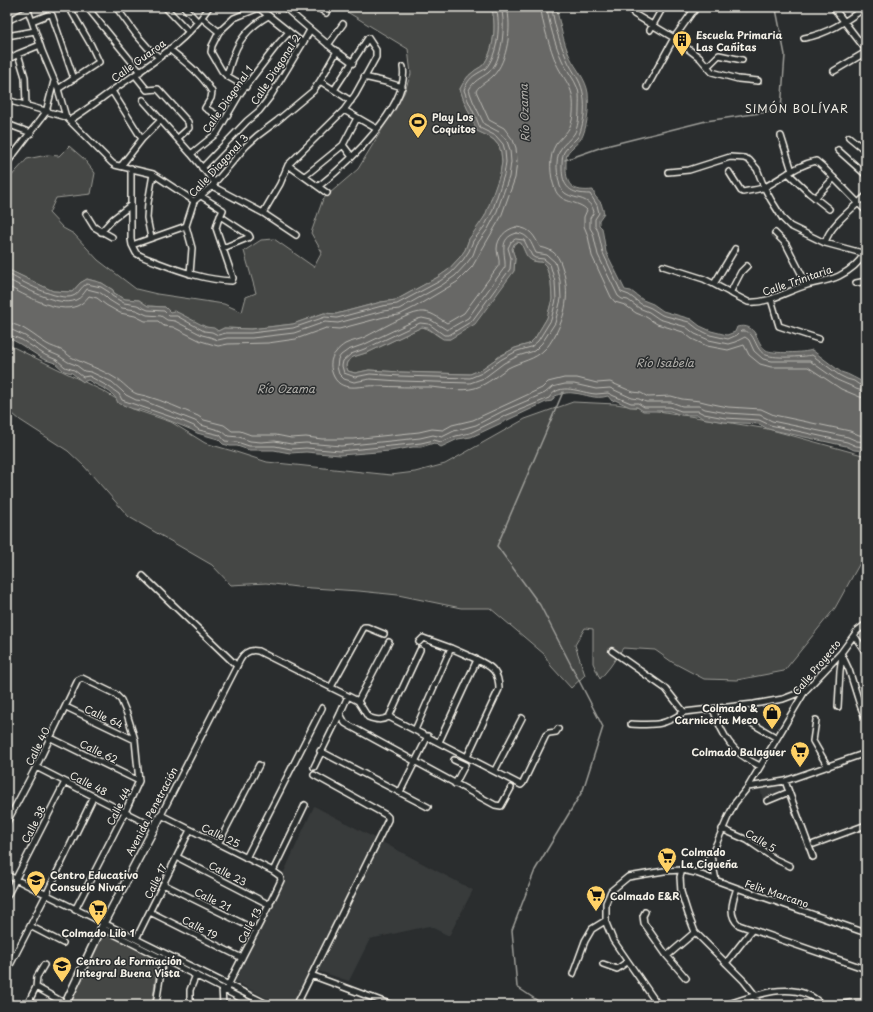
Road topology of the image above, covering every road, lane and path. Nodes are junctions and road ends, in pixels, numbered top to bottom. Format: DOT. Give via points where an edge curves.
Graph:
graph roads {
  1 [pos="69,7"];
  2 [pos="88,7"];
  3 [pos="116,7"];
  4 [pos="165,7"];
  5 [pos="184,7"];
  6 [pos="210,7"];
  7 [pos="284,7"];
  8 [pos="317,7"];
  9 [pos="631,7"];
  10 [pos="663,7"];
  11 [pos="688,7"];
  12 [pos="833,7"];
  13 [pos="866,7"];
  14 [pos="28,8"];
  15 [pos="260,8"];
  16 [pos="695,9"];
  17 [pos="326,13"];
  18 [pos="268,16"];
  19 [pos="7,20"];
  20 [pos="200,20"];
  21 [pos="32,21"];
  22 [pos="845,22"];
  23 [pos="343,24"];
  24 [pos="653,25"];
  25 [pos="310,30"];
  26 [pos="650,30"];
  27 [pos="35,31"];
  28 [pos="189,32"];
  29 [pos="219,32"];
  30 [pos="289,32"];
  31 [pos="7,36"];
  32 [pos="674,38"];
  33 [pos="804,38"];
  34 [pos="303,43"];
  35 [pos="40,45"];
  36 [pos="328,45"];
  37 [pos="170,49"];
  38 [pos="337,51"];
  39 [pos="866,51"];
  40 [pos="18,54"];
  41 [pos="159,57"];
  42 [pos="7,60"];
  43 [pos="742,60"];
  44 [pos="353,63"];
  45 [pos="708,66"];
  46 [pos="404,67"];
  47 [pos="834,71"];
  48 [pos="138,73"];
  49 [pos="227,76"];
  50 [pos="364,77"];
  51 [pos="74,79"];
  52 [pos="54,80"];
  53 [pos="320,81"];
  54 [pos="758,81"];
  55 [pos="647,86"];
  56 [pos="246,87"];
  57 [pos="402,88"];
  58 [pos="58,89"];
  59 [pos="334,90"];
  60 [pos="112,91"];
  61 [pos="7,100"];
  62 [pos="143,100"];
  63 [pos="351,101"];
  64 [pos="26,105"];
  65 [pos="344,110"];
  66 [pos="46,112"];
  67 [pos="215,114"];
  68 [pos="68,118"];
  69 [pos="357,118"];
  70 [pos="161,120"];
  71 [pos="7,124"];
  72 [pos="377,129"];
  73 [pos="31,133"];
  74 [pos="781,136"];
  75 [pos="850,137"];
  76 [pos="178,138"];
  77 [pos="142,140"];
  78 [pos="344,145"];
  79 [pos="838,150"];
  80 [pos="7,151"];
  81 [pos="866,151"];
  82 [pos="14,154"];
  83 [pos="191,154"];
  84 [pos="352,157"];
  85 [pos="7,163"];
  86 [pos="288,165"];
  87 [pos="121,166"];
  88 [pos="131,168"];
  89 [pos="202,168"];
  90 [pos="668,172"];
  91 [pos="729,172"];
  92 [pos="790,172"];
  93 [pos="153,174"];
  94 [pos="866,175"];
  95 [pos="305,176"];
  96 [pos="834,178"];
  97 [pos="214,184"];
  98 [pos="319,186"];
  99 [pos="764,187"];
  100 [pos="327,193"];
  101 [pos="202,196"];
  102 [pos="866,196"];
  103 [pos="815,198"];
  104 [pos="194,201"];
  105 [pos="858,203"];
  106 [pos="131,205"];
  107 [pos="829,209"];
  108 [pos="866,211"];
  109 [pos="263,213"];
  110 [pos="86,214"];
  111 [pos="220,216"];
  112 [pos="186,226"];
  113 [pos="101,232"];
  114 [pos="775,233"];
  115 [pos="296,235"];
  116 [pos="112,237"];
  117 [pos="151,238"];
  118 [pos="825,243"];
  119 [pos="132,245"];
  120 [pos="223,248"];
  121 [pos="735,249"];
  122 [pos="865,254"];
  123 [pos="663,266"];
  124 [pos="747,266"];
  125 [pos="190,274"];
  126 [pos="866,281"];
  127 [pos="856,283"];
  128 [pos="714,284"];
  129 [pos="807,285"];
  130 [pos="730,294"];
  131 [pos="771,299"];
  132 [pos="819,339"];
  133 [pos="143,576"];
  134 [pos="866,624"];
  135 [pos="384,634"];
  136 [pos="854,635"];
  137 [pos="389,642"];
  138 [pos="419,642"];
  139 [pos="451,648"];
  140 [pos="420,650"];
  141 [pos="612,651"];
  142 [pos="866,653"];
  143 [pos="842,654"];
  144 [pos="477,660"];
  145 [pos="237,666"];
  146 [pos="82,678"];
  147 [pos="331,688"];
  148 [pos="805,691"];
  149 [pos="348,696"];
  150 [pos="358,701"];
  151 [pos="66,707"];
  152 [pos="322,708"];
  153 [pos="838,708"];
  154 [pos="713,709"];
  155 [pos="684,712"];
  156 [pos="340,714"];
  157 [pos="388,717"];
  158 [pos="522,718"];
  159 [pos="816,720"];
  160 [pos="866,720"];
  161 [pos="631,724"];
  162 [pos="753,724"];
  163 [pos="558,729"];
  164 [pos="415,730"];
  165 [pos="428,736"];
  166 [pos="51,738"];
  167 [pos="777,738"];
  168 [pos="135,740"];
  169 [pos="440,742"];
  170 [pos="320,751"];
  171 [pos="866,753"];
  172 [pos="468,757"];
  173 [pos="454,760"];
  174 [pos="415,762"];
  175 [pos="259,765"];
  176 [pos="760,766"];
  177 [pos="36,767"];
  178 [pos="314,767"];
  179 [pos="828,767"];
  180 [pos="495,770"];
  181 [pos="314,775"];
  182 [pos="139,781"];
  183 [pos="785,781"];
  184 [pos="65,782"];
  185 [pos="455,784"];
  186 [pos="748,787"];
  187 [pos="511,788"];
  188 [pos="400,792"];
  189 [pos="790,792"];
  190 [pos="94,796"];
  191 [pos="767,801"];
  192 [pos="305,805"];
  193 [pos="428,807"];
  194 [pos="125,812"];
  195 [pos="161,815"];
  196 [pos="7,822"];
  197 [pos="866,825"];
  198 [pos="154,827"];
  199 [pos="722,829"];
  200 [pos="190,830"];
  201 [pos="218,844"];
  202 [pos="814,844"];
  203 [pos="711,856"];
  204 [pos="177,857"];
  205 [pos="813,857"];
  206 [pos="246,858"];
  207 [pos="790,866"];
  208 [pos="682,870"];
  209 [pos="273,871"];
  210 [pos="696,873"];
  211 [pos="7,875"];
  212 [pos="15,879"];
  213 [pos="716,880"];
  214 [pos="163,884"];
  215 [pos="737,888"];
  216 [pos="46,895"];
  217 [pos="7,896"];
  218 [pos="270,905"];
  219 [pos="75,910"];
  220 [pos="150,912"];
  221 [pos="645,912"];
  222 [pos="605,921"];
  223 [pos="30,926"];
  224 [pos="103,926"];
  225 [pos="256,930"];
  226 [pos="752,930"];
  227 [pos="695,932"];
  228 [pos="866,933"];
  229 [pos="136,939"];
  230 [pos="63,943"];
  231 [pos="667,956"];
  232 [pos="163,958"];
  233 [pos="242,958"];
  234 [pos="626,962"];
  235 [pos="726,963"];
  236 [pos="603,964"];
  237 [pos="44,965"];
  238 [pos="866,969"];
  239 [pos="7,971"];
  240 [pos="573,974"];
  241 [pos="196,975"];
  242 [pos="311,975"];
  243 [pos="686,978"];
  244 [pos="228,984"];
  245 [pos="36,987"];
  246 [pos="224,989"];
  247 [pos="755,994"];
  248 [pos="253,996"];
  249 [pos="866,1002"];
  250 [pos="298,1003"];
  251 [pos="65,1004"];
  252 [pos="27,1005"];
  253 [pos="156,1005"];
  254 [pos="190,1005"];
  255 [pos="222,1005"];
  256 [pos="253,1005"];
  257 [pos="269,1005"];
  258 [pos="392,1005"];
  259 [pos="658,1005"];
  260 [pos="726,1005"];
  261 [pos="758,1005"];
  262 [pos="822,1005"];
  263 [pos="839,1005"];
  1 -- 51 [label="street" via="98,60 98,64"];
  2 -- 48 [label="street"];
  3 -- 41 [label="street" via="140,38"];
  4 -- 28 [label="street"];
  5 -- 20 [label="street"];
  6 -- 20 [label="street, Calle Guaroa"];
  7 -- 25 [label="street"];
  8 -- 17 [label="street"];
  9 -- 24 [label="street" via="634,14"];
  10 -- 24 [label="street"];
  11 -- 16 [label="street"];
  12 -- 22 [label="street"];
  13 -- 22 [label="street"];
  14 -- 19 [label="street"];
  14 -- 21 [label="street"];
  15 -- 18 [label="street"];
  15 -- 29 [label="street" via="234,18"];
  16 -- 32 [label="street"];
  18 -- 30 [label="street"];
  18 -- 49 [label="street" via="246,32 237,44"];
  20 -- 28 [label="street, Calle Guaroa"];
  20 -- 29 [label="street"];
  21 -- 27 [label="street"];
  21 -- 51 [label="street" via="52,15"];
  22 -- 33 [label="street" via="816,36"];
  22 -- 39 [label="street"];
  23 -- 36 [label="street"];
  24 -- 26 [label="street"];
  24 -- 32 [label="street"];
  25 -- 34 [label="street, Calle Diagonal 2"];
  25 -- 36 [label="street"];
  27 -- 31 [label="street"];
  27 -- 35 [label="street"];
  28 -- 37 [label="street, Calle Guaroa"];
  29 -- 49 [label="street" via="211,52"];
  30 -- 34 [label="street"];
  30 -- 56 [label="street, Calle Diagonal 1"];
  32 -- 45 [label="street"];
  32 -- 55 [label="street"];
  34 -- 89 [label="street, Calle Diagonal 2" via="259,111"];
  35 -- 40 [label="street"];
  35 -- 52 [label="street"];
  36 -- 38 [label="street"];
  37 -- 41 [label="street, Calle Guaroa"];
  37 -- 67 [label="street" via="208,85 212,92 205,108"];
  38 -- 44 [label="street"];
  38 -- 53 [label="street, Calle Diagonal 3"];
  39 -- 47 [label="street"];
  40 -- 42 [label="street"];
  40 -- 64 [label="street" via="25,77"];
  41 -- 48 [label="street, Calle Guaroa"];
  43 -- 45 [label="street" via="719,55"];
  44 -- 50 [label="street" via="368,38 377,53"];
  44 -- 59 [label="street"];
  45 -- 54 [label="street" via="717,74"];
  46 -- 57 [label="street"];
  48 -- 60 [label="street, Calle Guaroa"];
  48 -- 76 [label="street" via="147,90 158,89 188,122 189,128"];
  49 -- 56 [label="street"];
  50 -- 57 [label="street"];
  50 -- 63 [label="street"];
  51 -- 58 [label="street"];
  52 -- 58 [label="street"];
  52 -- 66 [label="street"];
  53 -- 59 [label="street"];
  53 -- 97 [label="street, Calle Diagonal 3" via="313,91 246,146"];
  56 -- 83 [label="street, Calle Diagonal 1" via="217,133"];
  57 -- 72 [label="street" via="385,121"];
  58 -- 68 [label="street"];
  59 -- 63 [label="street"];
  60 -- 68 [label="street, Calle Guaroa" via="92,106"];
  60 -- 77 [label="street"];
  61 -- 64 [label="street"];
  62 -- 70 [label="street"];
  63 -- 65 [label="street"];
  64 -- 66 [label="street"];
  65 -- 69 [label="street"];
  65 -- 86 [label="street"];
  66 -- 68 [label="street"];
  66 -- 73 [label="street"];
  68 -- 87 [label="street" via="112,163"];
  69 -- 72 [label="street"];
  69 -- 78 [label="street"];
  70 -- 76 [label="street"];
  70 -- 77 [label="street"];
  71 -- 73 [label="street"];
  72 -- 84 [label="street"];
  73 -- 82 [label="street"];
  74 -- 92 [label="street"];
  75 -- 81 [label="street"];
  76 -- 83 [label="street"];
  77 -- 87 [label="street"];
  78 -- 84 [label="street"];
  78 -- 95 [label="street"];
  79 -- 94 [label="street"];
  80 -- 82 [label="street"];
  82 -- 85 [label="street"];
  83 -- 89 [label="street"];
  84 -- 98 [label="street"];
  86 -- 95 [label="street"];
  86 -- 109 [label="street"];
  87 -- 88 [label="street"];
  88 -- 93 [label="street"];
  88 -- 106 [label="street"];
  89 -- 97 [label="street"];
  90 -- 99 [label="street" via="689,170 730,157 744,158 752,162 757,169"];
  91 -- 99 [label="street" via="742,192"];
  92 -- 96 [label="street" via="818,162"];
  92 -- 99 [label="street"];
  92 -- 103 [label="street"];
  93 -- 104 [label="street"];
  93 -- 117 [label="street" via="147,218"];
  95 -- 98 [label="street"];
  96 -- 103 [label="street"];
  96 -- 105 [label="street"];
  97 -- 101 [label="street, Calle Diagonal 3"];
  97 -- 109 [label="street"];
  98 -- 100 [label="street"];
  99 -- 118 [label="street" via="786,223"];
  101 -- 104 [label="street, Calle Diagonal 3"];
  101 -- 111 [label="street" via="222,209"];
  102 -- 105 [label="street"];
  103 -- 107 [label="street"];
  104 -- 112 [label="street, Calle Diagonal 3"];
  105 -- 108 [label="street"];
  105 -- 118 [label="street" via="830,232"];
  106 -- 113 [label="street"];
  106 -- 119 [label="street"];
  109 -- 115 [label="street"];
  110 -- 113 [label="street" via="94,227"];
  111 -- 120 [label="street" via="216,228"];
  111 -- 120 [label="street" via="250,237"];
  112 -- 117 [label="street"];
  112 -- 125 [label="street" via="192,248"];
  113 -- 116 [label="street"];
  114 -- 129 [label="street" via="786,244"];
  117 -- 119 [label="street"];
  118 -- 122 [label="street"];
  119 -- 125 [label="street" via="139,255"];
  120 -- 125 [label="street" via="233,280 212,280"];
  121 -- 128 [label="street"];
  122 -- 129 [label="street, Calle Trinitaria" via="857,264 840,275"];
  123 -- 128 [label="street, Calle Trinitaria"];
  124 -- 130 [label="street" via="741,272"];
  126 -- 127 [label="street"];
  128 -- 130 [label="street, Calle Trinitaria"];
  129 -- 131 [label="street, Calle Trinitaria"];
  130 -- 131 [label="street, Calle Trinitaria" via="755,303"];
  131 -- 132 [label="street" via="779,326"];
  133 -- 145 [label="street"];
  134 -- 136 [label="street, Calle Proyecto"];
  135 -- 147 [label="street" via="364,627"];
  136 -- 142 [label="street"];
  136 -- 143 [label="street, Calle Proyecto"];
  137 -- 150 [label="street"];
  138 -- 139 [label="street" via="423,638"];
  139 -- 144 [label="street"];
  139 -- 164 [label="street"];
  140 -- 157 [label="street"];
  141 -- 155 [label="street" via="666,688"];
  143 -- 148 [label="street, Calle Proyecto"];
  143 -- 153 [label="street"];
  143 -- 160 [label="street"];
  144 -- 169 [label="street"];
  144 -- 172 [label="street" via="494,670 499,680 499,689"];
  145 -- 147 [label="street, Avenida Penetración" via="242,656 254,650"];
  145 -- 195 [label="street, Avenida Penetración"];
  146 -- 151 [label="street, Calle 40" via="78,680"];
  146 -- 168 [label="street, Calle 44" via="115,694 121,700"];
  147 -- 149 [label="street"];
  148 -- 154 [label="street" via="783,700"];
  148 -- 167 [label="street, Calle Proyecto"];
  149 -- 150 [label="street"];
  149 -- 156 [label="street"];
  150 -- 157 [label="street" via="368,717 382,720"];
  151 -- 166 [label="street, Calle 40"];
  151 -- 168 [label="street, Calle 64"];
  152 -- 206 [label="street"];
  154 -- 155 [label="street"];
  154 -- 176 [label="street" via="718,725 728,742 739,754"];
  155 -- 161 [label="street" via="664,723"];
  156 -- 170 [label="street"];
  156 -- 174 [label="street" via="345,723"];
  157 -- 164 [label="street"];
  158 -- 180 [label="street"];
  159 -- 179 [label="street" via="813,741"];
  162 -- 167 [label="street"];
  163 -- 180 [label="street" via="546,735 523,784"];
  164 -- 165 [label="street"];
  165 -- 169 [label="street"];
  165 -- 174 [label="street"];
  166 -- 177 [label="street, Calle 40"];
  166 -- 182 [label="street, Calle 62"];
  167 -- 176 [label="street, Calle Proyecto"];
  168 -- 182 [label="street, Calle 44"];
  169 -- 172 [label="street"];
  170 -- 178 [label="street"];
  170 -- 188 [label="street"];
  171 -- 179 [label="street"];
  172 -- 180 [label="street"];
  173 -- 185 [label="street" via="465,765"];
  174 -- 185 [label="street"];
  174 -- 188 [label="street"];
  175 -- 201 [label="street"];
  176 -- 186 [label="street, Calle Proyecto"];
  177 -- 184 [label="street, Calle 48"];
  177 -- 196 [label="street, Calle 40"];
  179 -- 183 [label="street"];
  181 -- 242 [label="street" via="388,817 388,820"];
  182 -- 194 [label="street, Calle 44"];
  183 -- 186 [label="street"];
  183 -- 189 [label="street"];
  184 -- 190 [label="street, Calle 48"];
  184 -- 212 [label="street, Calle 38"];
  185 -- 187 [label="street" via="499,806 504,803"];
  186 -- 199 [label="street, Calle Proyecto" via="735,803"];
  188 -- 193 [label="street"];
  189 -- 191 [label="street"];
  189 -- 205 [label="street"];
  190 -- 194 [label="street, Calle 48"];
  190 -- 216 [label="street"];
  192 -- 209 [label="street"];
  194 -- 198 [label="street, Calle 48"];
  194 -- 219 [label="street, Calle 44"];
  195 -- 198 [label="street, Avenida Penetración"];
  195 -- 200 [label="street, Calle 25"];
  197 -- 202 [label="street"];
  198 -- 224 [label="street, Avenida Penetración"];
  199 -- 203 [label="street, Calle Proyecto"];
  199 -- 207 [label="street, Calle 5" via="747,840"];
  200 -- 201 [label="street, Calle 25"];
  200 -- 204 [label="street, Calle 17"];
  201 -- 206 [label="street, Calle 25"];
  203 -- 210 [label="street"];
  203 -- 213 [label="street"];
  204 -- 214 [label="street, Calle 17"];
  204 -- 218 [label="street, Calle 23"];
  206 -- 209 [label="street, Calle 25"];
  208 -- 210 [label="street, Felix Marcano"];
  208 -- 222 [label="street, Felix Marcano" via="624,879 611,891 606,903"];
  208 -- 227 [label="street" via="681,892"];
  209 -- 218 [label="street, Calle 13" via="281,878"];
  210 -- 213 [label="street, Felix Marcano"];
  211 -- 212 [label="street"];
  212 -- 216 [label="street"];
  212 -- 217 [label="street, Calle 38"];
  213 -- 215 [label="street, Felix Marcano"];
  214 -- 220 [label="street, Calle 17"];
  214 -- 225 [label="street, Calle 21"];
  215 -- 226 [label="street" via="732,905 733,919 739,925"];
  215 -- 228 [label="street, Felix Marcano"];
  216 -- 219 [label="street"];
  216 -- 223 [label="street"];
  218 -- 225 [label="street, Calle 13"];
  219 -- 224 [label="street"];
  220 -- 229 [label="street, Calle 17"];
  220 -- 233 [label="street, Calle 19"];
  221 -- 231 [label="street" via="644,923"];
  222 -- 234 [label="street" via="612,940"];
  222 -- 240 [label="street" via="592,929"];
  223 -- 230 [label="street"];
  223 -- 239 [label="street"];
  224 -- 229 [label="street"];
  224 -- 232 [label="street"];
  224 -- 251 [label="street, Avenida Penetración"];
  225 -- 233 [label="street, Calle 13"];
  226 -- 235 [label="street"];
  226 -- 238 [label="street"];
  227 -- 231 [label="street"];
  227 -- 235 [label="street"];
  229 -- 244 [label="street"];
  231 -- 243 [label="street"];
  232 -- 241 [label="street"];
  232 -- 253 [label="street"];
  233 -- 244 [label="street, Calle 13"];
  234 -- 236 [label="street" via="617,969"];
  234 -- 259 [label="street"];
  235 -- 247 [label="street"];
  237 -- 245 [label="street" via="37,977"];
  241 -- 246 [label="street"];
  241 -- 254 [label="street" via="190,990"];
  242 -- 250 [label="street"];
  242 -- 258 [label="street"];
  244 -- 246 [label="street, Calle 13"];
  244 -- 248 [label="street"];
  245 -- 251 [label="street"];
  245 -- 252 [label="street"];
  246 -- 255 [label="street, Calle 13"];
  246 -- 256 [label="street"];
  247 -- 260 [label="street"];
  247 -- 261 [label="street"];
  247 -- 262 [label="street" via="782,990 804,992"];
  248 -- 256 [label="street"];
  248 -- 257 [label="street"];
  249 -- 263 [label="street"];
}
